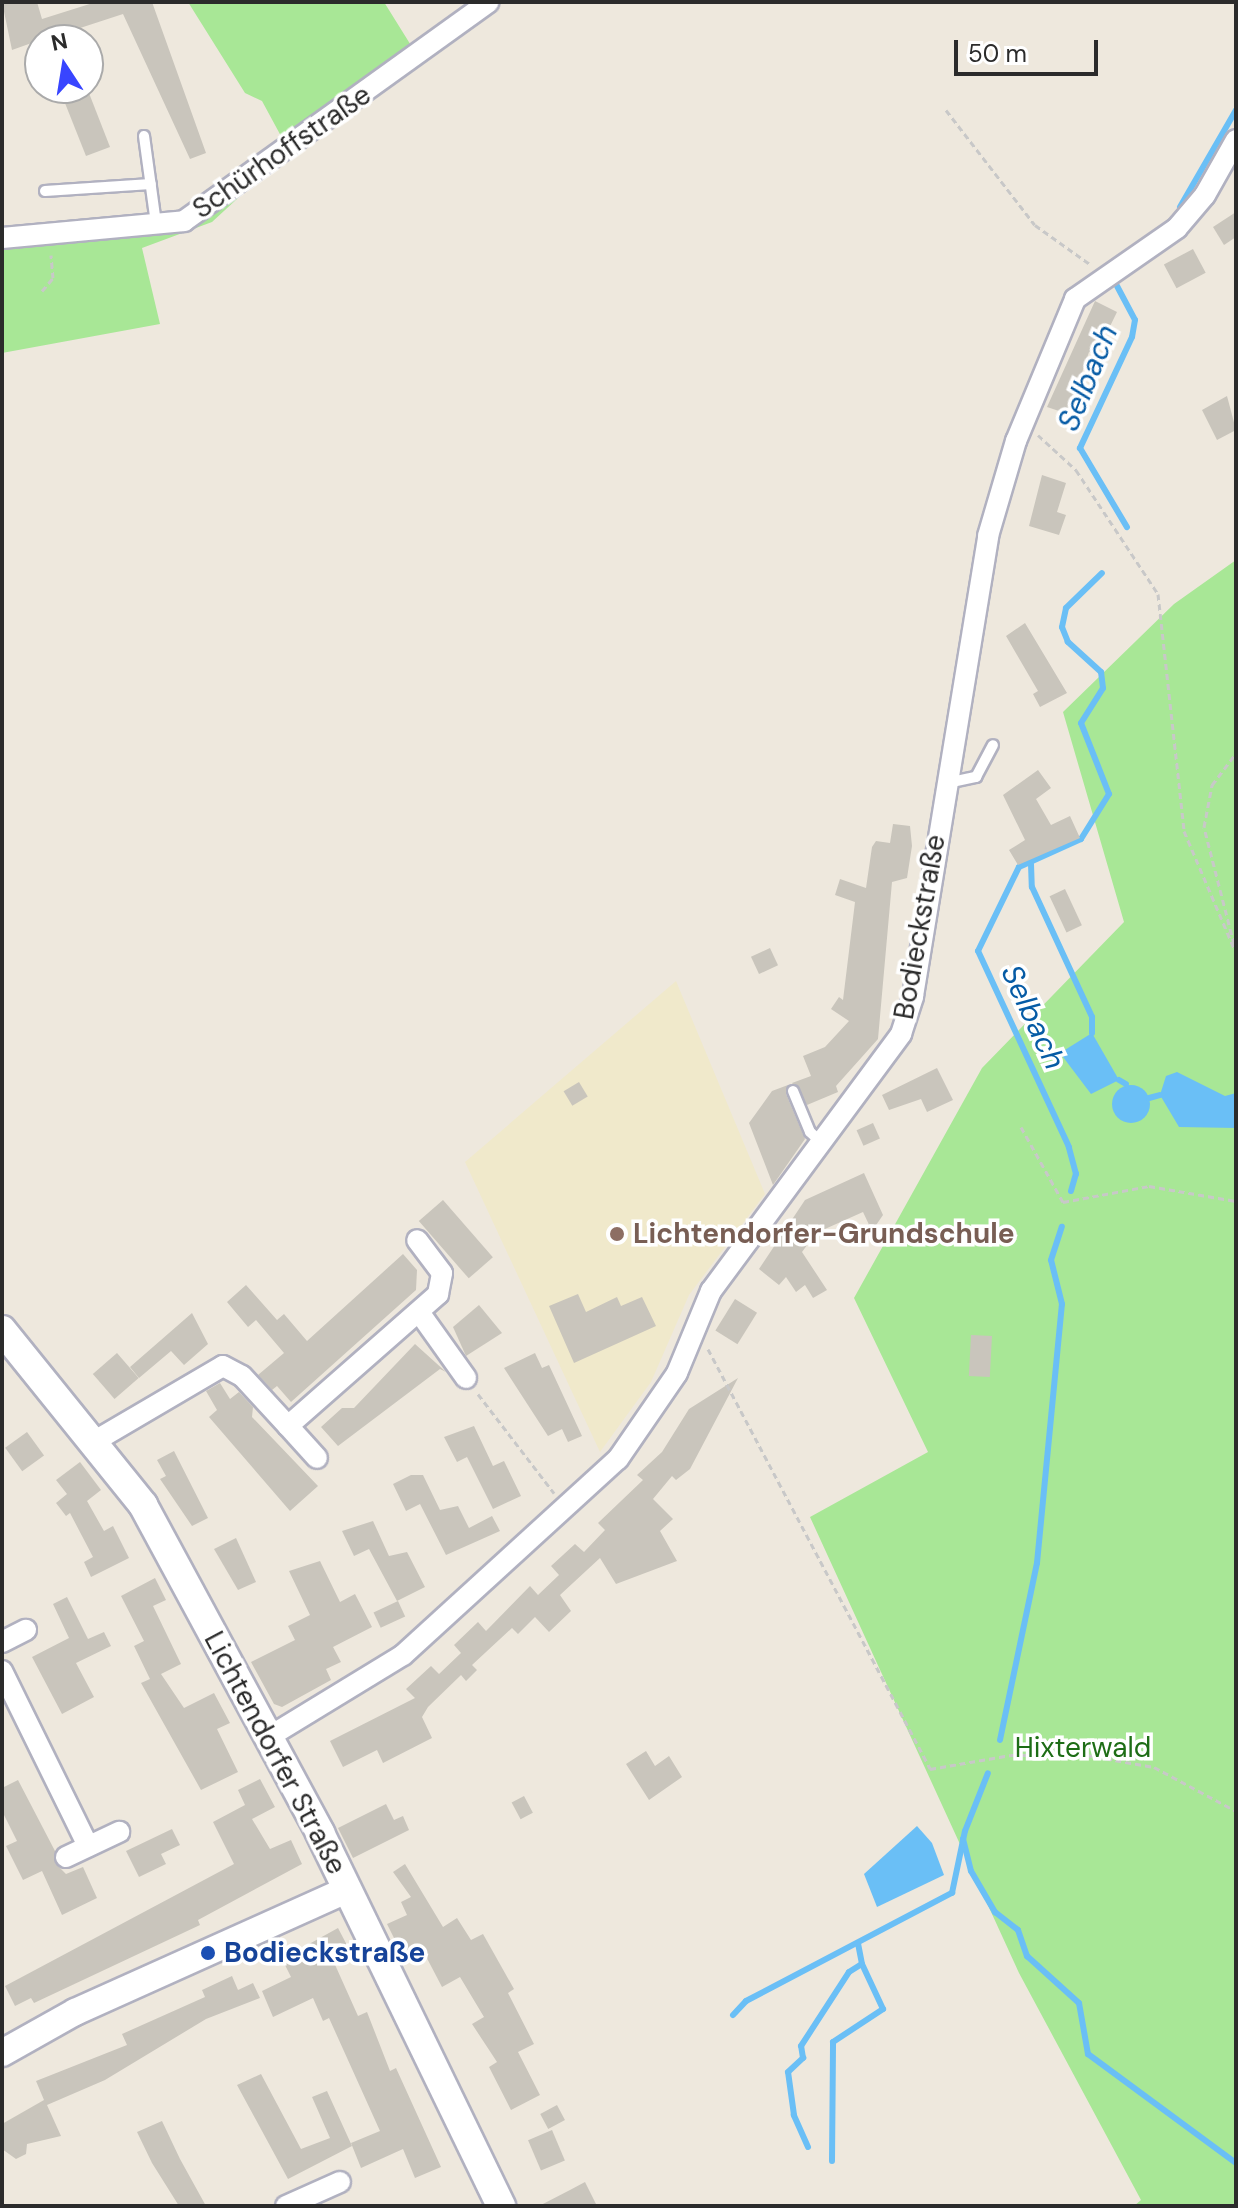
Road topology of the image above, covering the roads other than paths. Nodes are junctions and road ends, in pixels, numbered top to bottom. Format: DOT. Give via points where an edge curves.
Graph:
graph roads {
  1 [pos="489,2"];
  2 [pos="144,136"];
  3 [pos="1236,140"];
  4 [pos="151,184"];
  5 [pos="45,191"];
  6 [pos="156,224"];
  7 [pos="2,238"];
  8 [pos="993,745"];
  9 [pos="945,783"];
  10 [pos="793,1091"];
  11 [pos="823,1144"];
  12 [pos="417,1240"];
  13 [pos="419,1312"];
  14 [pos="2,1330"];
  15 [pos="466,1378"];
  16 [pos="288,1426"];
  17 [pos="95,1441"];
  18 [pos="317,1458"];
  19 [pos="26,1630"];
  20 [pos="2,1642"];
  21 [pos="2,1671"];
  22 [pos="267,1738"];
  23 [pos="119,1832"];
  24 [pos="88,1846"];
  25 [pos="66,1857"];
  26 [pos="347,1890"];
  27 [pos="2,2053"];
  28 [pos="340,2182"];
  29 [pos="286,2206"];
  30 [pos="501,2206"];
  1 -- 6 [label="street, Schürhoffstraße" via="203,212"];
  2 -- 4 [label="lane"];
  3 -- 9 [label="street, Bodieckstraße" via="1187,217 1067,312 1023,422 988,536"];
  4 -- 5 [label="lane"];
  4 -- 6 [label="lane"];
  6 -- 7 [label="street, Schürhoffstraße"];
  8 -- 9 [label="lane" via="976,777"];
  9 -- 11 [label="street, Bodieckstraße" via="907,1019"];
  10 -- 11 [label="lane" via="810,1132"];
  11 -- 22 [label="street, Bodieckstraße" via="711,1291 649,1421 566,1508 379,1673"];
  12 -- 13 [label="street" via="444,1281"];
  13 -- 15 [label="street"];
  13 -- 16 [label="street"];
  14 -- 17 [label="main road, Lichtendorfer Straße"];
  16 -- 17 [label="street" via="242,1376 223,1366"];
  16 -- 18 [label="street"];
  17 -- 22 [label="main road, Lichtendorfer Straße" via="143,1505"];
  19 -- 20 [label="street"];
  21 -- 24 [label="street"];
  22 -- 26 [label="main road, Lichtendorfer Straße"];
  23 -- 24 [label="street"];
  24 -- 25 [label="street"];
  26 -- 27 [label="street" via="75,2012"];
  26 -- 30 [label="main road, Lichtendorfer Straße"];
  28 -- 29 [label="street"];
}
